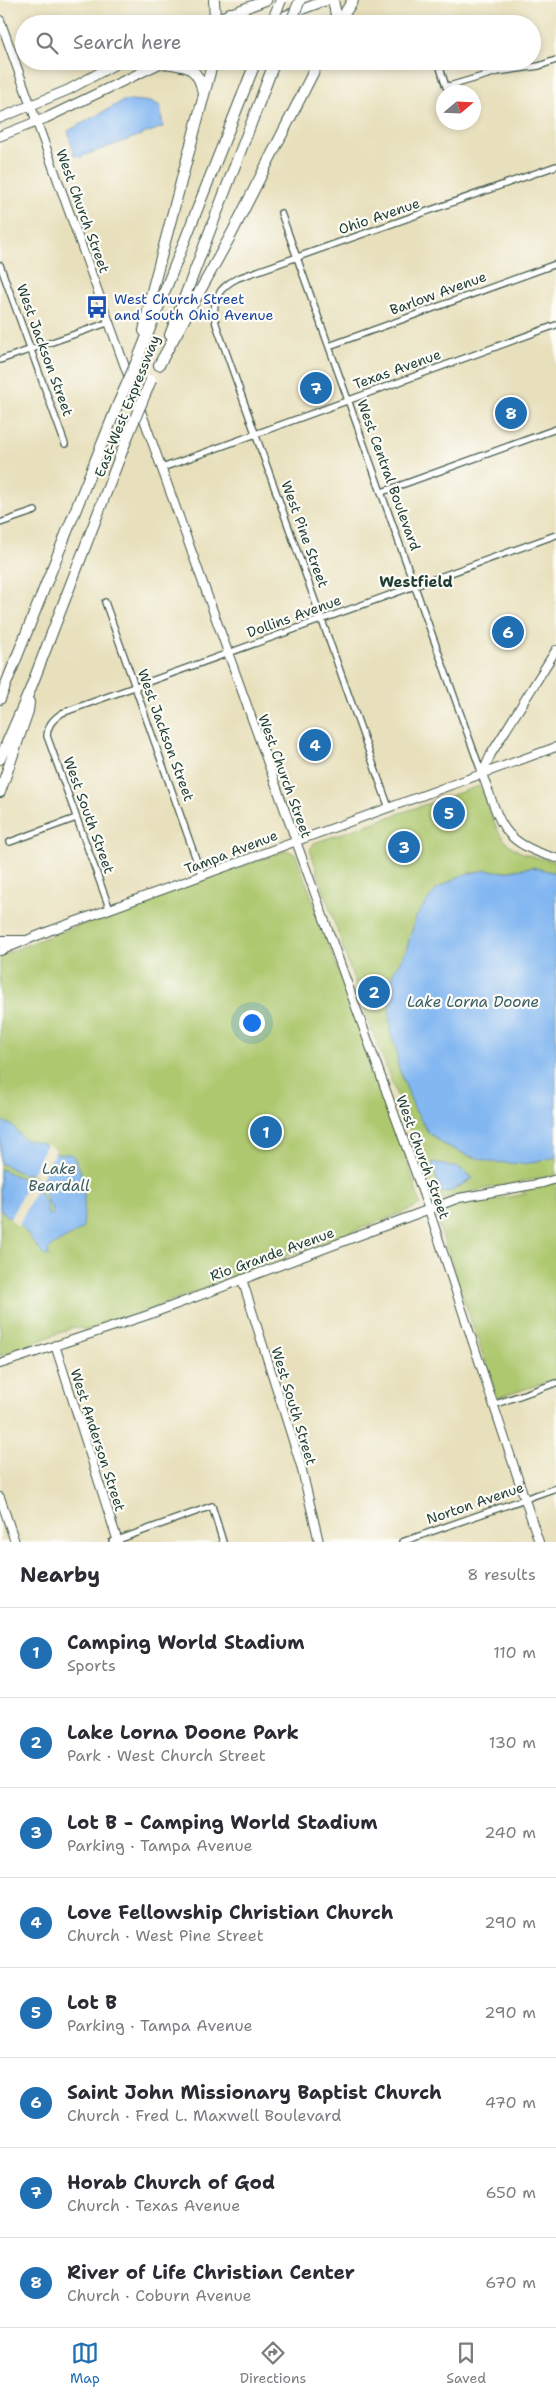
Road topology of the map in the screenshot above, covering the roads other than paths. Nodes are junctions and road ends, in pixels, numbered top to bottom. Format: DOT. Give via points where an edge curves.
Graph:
graph roads {
  1 [pos="214,0"];
  2 [pos="267,0"];
  3 [pos="281,0"];
  4 [pos="300,0"];
  5 [pos="327,0"];
  6 [pos="352,0"];
  7 [pos="230,13"];
  8 [pos="217,15"];
  9 [pos="228,15"];
  10 [pos="275,15"];
  11 [pos="287,15"];
  12 [pos="294,15"];
  13 [pos="336,15"];
  14 [pos="342,15"];
  15 [pos="0,20"];
  16 [pos="556,60"];
  17 [pos="15,62"];
  18 [pos="541,65"];
  19 [pos="18,70"];
  20 [pos="105,70"];
  21 [pos="145,70"];
  22 [pos="192,70"];
  23 [pos="211,70"];
  24 [pos="252,70"];
  25 [pos="272,70"];
  26 [pos="314,70"];
  27 [pos="441,70"];
  28 [pos="511,70"];
  29 [pos="204,96"];
  30 [pos="31,106"];
  31 [pos="0,118"];
  32 [pos="36,122"];
  33 [pos="0,136"];
  34 [pos="556,166"];
  35 [pos="281,213"];
  36 [pos="297,258"];
  37 [pos="556,264"];
  38 [pos="0,265"];
  39 [pos="216,296"];
  40 [pos="110,322"];
  41 [pos="556,325"];
  42 [pos="329,346"];
  43 [pos="32,349"];
  44 [pos="139,356"];
  45 [pos="0,360"];
  46 [pos="159,365"];
  47 [pos="349,399"];
  48 [pos="556,429"];
  49 [pos="255,434"];
  50 [pos="66,444"];
  51 [pos="162,468"];
  52 [pos="382,492"];
  53 [pos="35,511"];
  54 [pos="0,523"];
  55 [pos="556,535"];
  56 [pos="416,585"];
  57 [pos="105,602"];
  58 [pos="323,619"];
  59 [pos="556,650"];
  60 [pos="228,653"];
  61 [pos="136,687"];
  62 [pos="30,690"];
  63 [pos="0,699"];
  64 [pos="48,729"];
  65 [pos="556,747"];
  66 [pos="0,760"];
  67 [pos="482,774"];
  68 [pos="0,792"];
  69 [pos="390,808"];
  70 [pos="76,818"];
  71 [pos="296,841"];
  72 [pos="10,842"];
  73 [pos="556,858"];
  74 [pos="202,876"];
  75 [pos="110,910"];
  76 [pos="23,941"];
  77 [pos="0,942"];
  78 [pos="0,951"];
  79 [pos="556,1179"];
  80 [pos="429,1210"];
  81 [pos="242,1279"];
  82 [pos="55,1345"];
  83 [pos="0,1364"];
  84 [pos="556,1383"];
  85 [pos="493,1405"];
  86 [pos="556,1488"];
  87 [pos="0,1497"];
  88 [pos="525,1498"];
  89 [pos="116,1541"];
  90 [pos="15,1542"];
  91 [pos="223,1542"];
  92 [pos="319,1542"];
  93 [pos="402,1542"];
  94 [pos="540,1542"];
  1 -- 8 [label="highway"];
  2 -- 7 [label="main road"];
  3 -- 10 [label="highway, bridge"];
  4 -- 12 [label="highway, bridge"];
  5 -- 11 [label="main road"];
  5 -- 13 [label="highway"];
  6 -- 14 [label="highway"];
  7 -- 9 [label="highway"];
  15 -- 17 [label="street, West Church Street"];
  16 -- 18 [label="street"];
  19 -- 30 [label="street, West Church Street"];
  20 -- 30 [label="main road"];
  21 -- 32 [label="main road"];
  22 -- 29 [label="highway" via="202,83"];
  23 -- 29 [label="highway"];
  24 -- 44 [label="highway, East-West Expressway"];
  25 -- 46 [label="highway, East-West Expressway"];
  26 -- 46 [label="highway" via="232,233"];
  27 -- 28 [label="street" via="446,87"];
  29 -- 44 [label="highway" via="151,295"];
  30 -- 31 [label="main road"];
  30 -- 32 [label="street, West Church Street"];
  32 -- 33 [label="main road"];
  32 -- 40 [label="street, West Church Street"];
  34 -- 36 [label="street, Ohio Avenue"];
  35 -- 36 [label="street, West Central Boulevard"];
  36 -- 39 [label="street, Ohio Avenue" via="238,278"];
  36 -- 42 [label="street, West Central Boulevard"];
  37 -- 42 [label="street, Barlow Avenue"];
  38 -- 43 [label="street, West Jackson Street"];
  39 -- 49 [label="street, West Pine Street" via="216,324"];
  40 -- 43 [label="street"];
  40 -- 51 [label="street, West Church Street"];
  41 -- 47 [label="street, Texas Avenue"];
  42 -- 47 [label="street, West Central Boulevard"];
  43 -- 45 [label="street"];
  43 -- 50 [label="street, West Jackson Street"];
  44 -- 63 [label="highway, East-West Expressway, bridge"];
  46 -- 62 [label="highway, East-West Expressway, bridge" via="129,433"];
  47 -- 49 [label="street, Texas Avenue"];
  47 -- 52 [label="street, West Central Boulevard"];
  48 -- 52 [label="street"];
  49 -- 51 [label="street, Texas Avenue"];
  49 -- 58 [label="street, West Pine Street"];
  51 -- 60 [label="street, West Church Street"];
  52 -- 56 [label="street, West Central Boulevard"];
  53 -- 54 [label="street"];
  55 -- 56 [label="street, Dollins Avenue"];
  56 -- 58 [label="street, Dollins Avenue"];
  56 -- 67 [label="street, West Central Boulevard"];
  57 -- 61 [label="street, West Jackson Street"];
  58 -- 60 [label="street, Dollins Avenue"];
  58 -- 69 [label="street, West Pine Street"];
  59 -- 67 [label="street" via="491,754"];
  60 -- 61 [label="street, Dollins Avenue"];
  60 -- 71 [label="street, West Church Street"];
  61 -- 64 [label="street, Dollins Avenue" via="62,713 50,722"];
  61 -- 74 [label="street, West Jackson Street"];
  62 -- 66 [label="highway, East-West Expressway"];
  62 -- 68 [label="highway" via="28,711"];
  64 -- 70 [label="street, West South Street" via="50,745"];
  65 -- 67 [label="street, Tampa Avenue"];
  67 -- 69 [label="street, Tampa Avenue"];
  67 -- 73 [label="street, West Central Boulevard" via="506,833 522,846"];
  69 -- 71 [label="street, Tampa Avenue"];
  70 -- 72 [label="street"];
  70 -- 75 [label="street, West South Street"];
  71 -- 74 [label="street, Tampa Avenue"];
  71 -- 80 [label="street, West Church Street"];
  74 -- 75 [label="street, Tampa Avenue"];
  75 -- 76 [label="street, Tampa Avenue"];
  76 -- 77 [label="highway"];
  76 -- 78 [label="street, Tampa Avenue"];
  79 -- 80 [label="street, Rio Grande Avenue" via="459,1198"];
  80 -- 81 [label="street, Rio Grande Avenue"];
  80 -- 85 [label="street, West Church Street"];
  81 -- 82 [label="street, Rio Grande Avenue" via="95,1334"];
  81 -- 92 [label="street, West South Street" via="301,1466"];
  82 -- 83 [label="street, Rio Grande Avenue"];
  82 -- 89 [label="street, West Anderson Street"];
  84 -- 85 [label="street"];
  85 -- 88 [label="street, West Church Street"];
  86 -- 88 [label="street, Norton Avenue"];
  87 -- 90 [label="street"];
  88 -- 93 [label="street, Norton Avenue"];
  88 -- 94 [label="street, West Church Street"];
  89 -- 91 [label="street" via="212,1506"];
}
